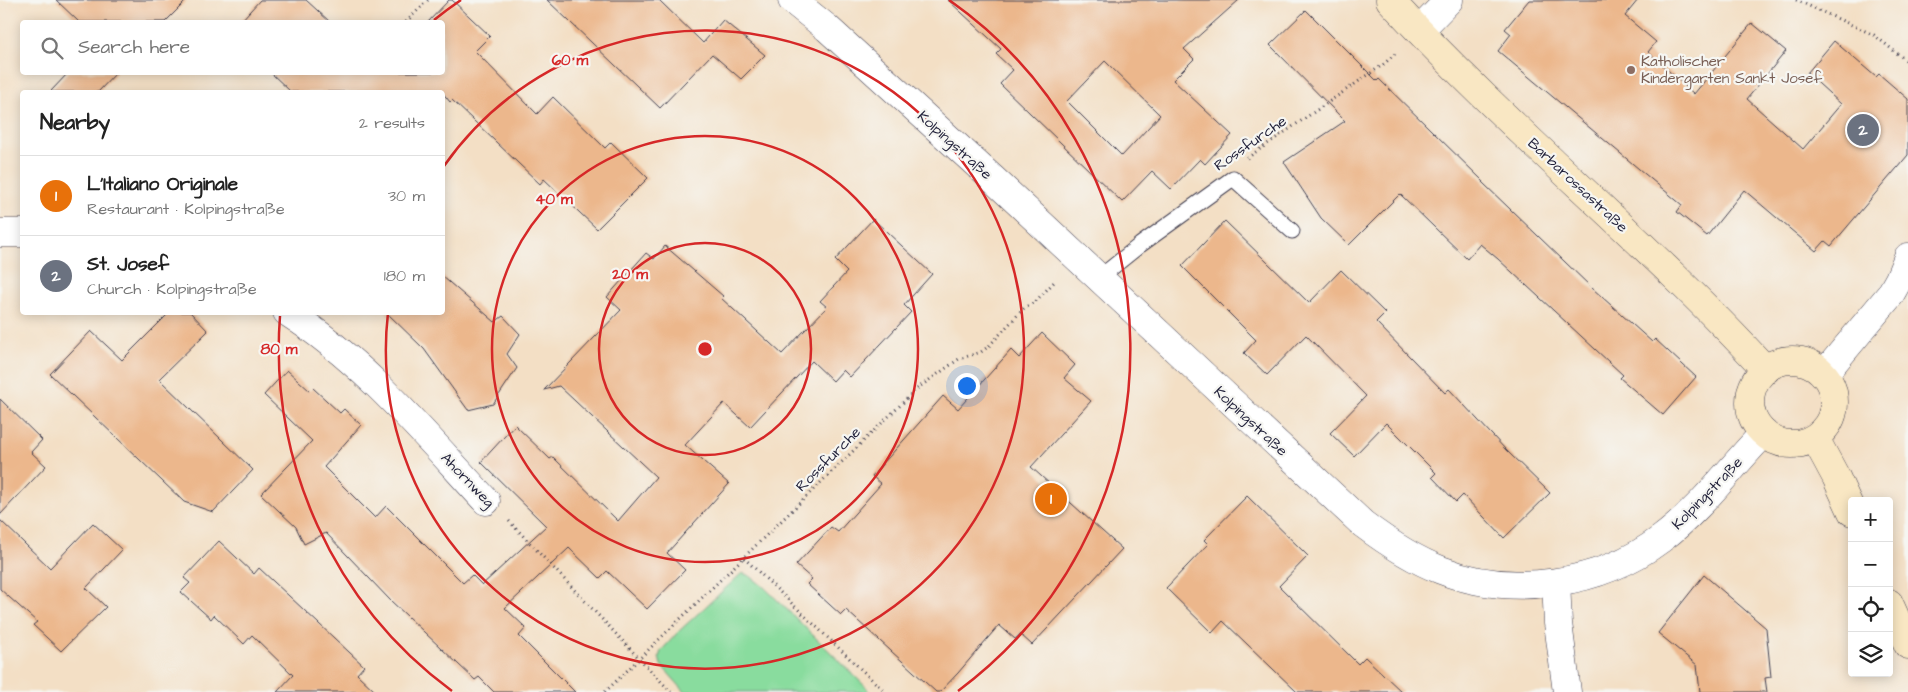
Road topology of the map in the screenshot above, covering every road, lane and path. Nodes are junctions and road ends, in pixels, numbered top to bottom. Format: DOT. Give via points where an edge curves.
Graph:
graph roads {
  1 [pos="428,0"];
  2 [pos="792,0"];
  3 [pos="1390,0"];
  4 [pos="1449,0"];
  5 [pos="1796,0"];
  6 [pos="408,20"];
  7 [pos="1419,31"];
  8 [pos="1908,62"];
  9 [pos="1242,162"];
  10 [pos="1292,231"];
  11 [pos="0,233"];
  12 [pos="20,233"];
  13 [pos="1076,257"];
  14 [pos="1905,273"];
  15 [pos="1099,278"];
  16 [pos="291,315"];
  17 [pos="1766,370"];
  18 [pos="1824,374"];
  19 [pos="1764,433"];
  20 [pos="1815,438"];
  21 [pos="486,501"];
  22 [pos="1848,503"];
  23 [pos="744,558"];
  24 [pos="1556,582"];
  25 [pos="1893,612"];
  26 [pos="1908,645"];
  27 [pos="639,658"];
  28 [pos="605,692"];
  29 [pos="671,692"];
  30 [pos="885,692"];
  31 [pos="1567,692"];
  1 -- 6 [label="path"];
  2 -- 13 [label="street, Kolpingstraße"];
  3 -- 7 [label="street, Barbarossastraße"];
  4 -- 7 [label="street"];
  5 -- 8 [label="path" via="1874,36"];
  7 -- 9 [label="path, Rossfurche" via="1384,64"];
  7 -- 17 [label="street, Barbarossastraße" via="1696,295"];
  10 -- 15 [label="lane" via="1233,178"];
  11 -- 12 [label="street"];
  13 -- 15 [label="street, Kolpingstraße"];
  13 -- 23 [label="path, Rossfurche" via="989,346 959,359 918,388"];
  14 -- 18 [label="street" via="1881,307"];
  15 -- 24 [label="street, Kolpingstraße" via="1336,500 1380,537 1422,562 1467,578 1511,585"];
  16 -- 21 [label="street, Ahornweg" via="339,349 373,380"];
  17 -- 18 [label="street" via="1779,362 1794,359 1806,362"];
  17 -- 19 [label="street" via="1754,384 1749,404 1754,420"];
  18 -- 20 [label="street" via="1834,391 1834,411"];
  19 -- 20 [label="street" via="1775,440 1795,444"];
  19 -- 24 [label="street, Kolpingstraße" via="1691,513 1660,540 1598,572"];
  20 -- 22 [label="street"];
  21 -- 27 [label="path, Ahornweg"];
  23 -- 27 [label="path, Rossfurche"];
  23 -- 30 [label="path"];
  24 -- 31 [label="street"];
  25 -- 26 [label="street"];
  27 -- 28 [label="path, Rossfurche"];
  27 -- 29 [label="path, Ahornweg"];
}
